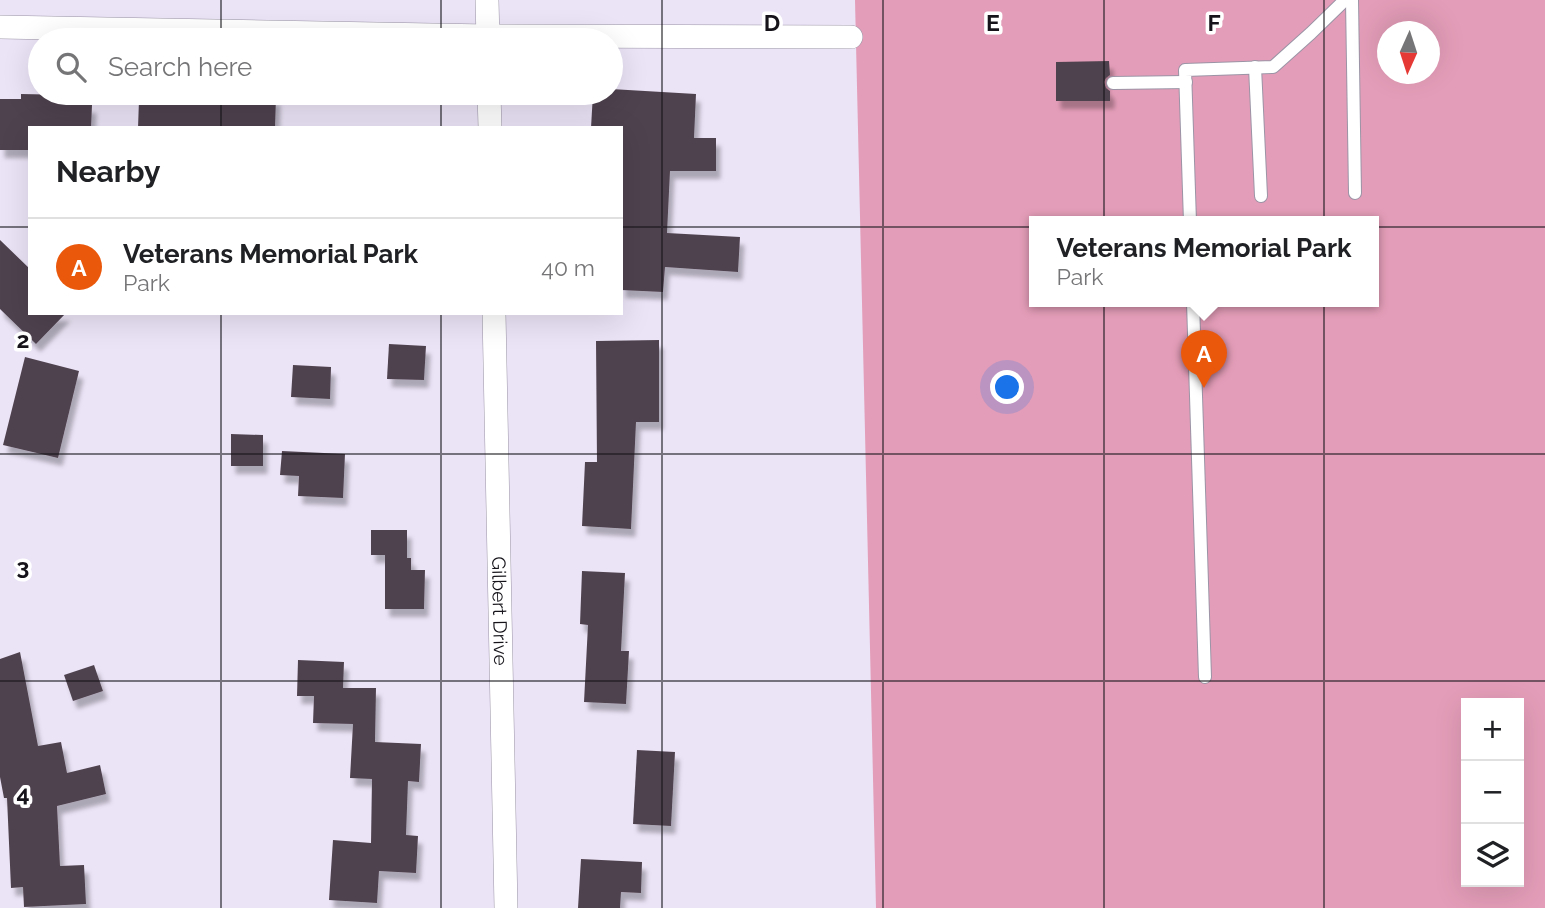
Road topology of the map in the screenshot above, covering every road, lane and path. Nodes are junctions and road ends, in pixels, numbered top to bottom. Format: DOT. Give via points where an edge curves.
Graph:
graph roads {
  1 [pos="487,0"];
  2 [pos="1345,0"];
  3 [pos="1352,0"];
  4 [pos="0,27"];
  5 [pos="44,28"];
  6 [pos="488,28"];
  7 [pos="851,37"];
  8 [pos="623,38"];
  9 [pos="1255,67"];
  10 [pos="1186,82"];
  11 [pos="1113,83"];
  12 [pos="489,105"];
  13 [pos="490,126"];
  14 [pos="1355,193"];
  15 [pos="1261,197"];
  16 [pos="1190,216"];
  17 [pos="1193,307"];
  18 [pos="494,315"];
  19 [pos="1205,677"];
  20 [pos="506,908"];
  1 -- 6 [label="street"];
  2 -- 9 [label="lane" via="1273,67"];
  3 -- 14 [label="lane"];
  4 -- 5 [label="street"];
  7 -- 8 [label="street"];
  9 -- 10 [label="lane" via="1185,70"];
  9 -- 15 [label="lane"];
  10 -- 11 [label="lane"];
  10 -- 16 [label="lane"];
  12 -- 13 [label="street"];
  17 -- 19 [label="lane"];
  18 -- 20 [label="street, Gilbert Drive"];
}
